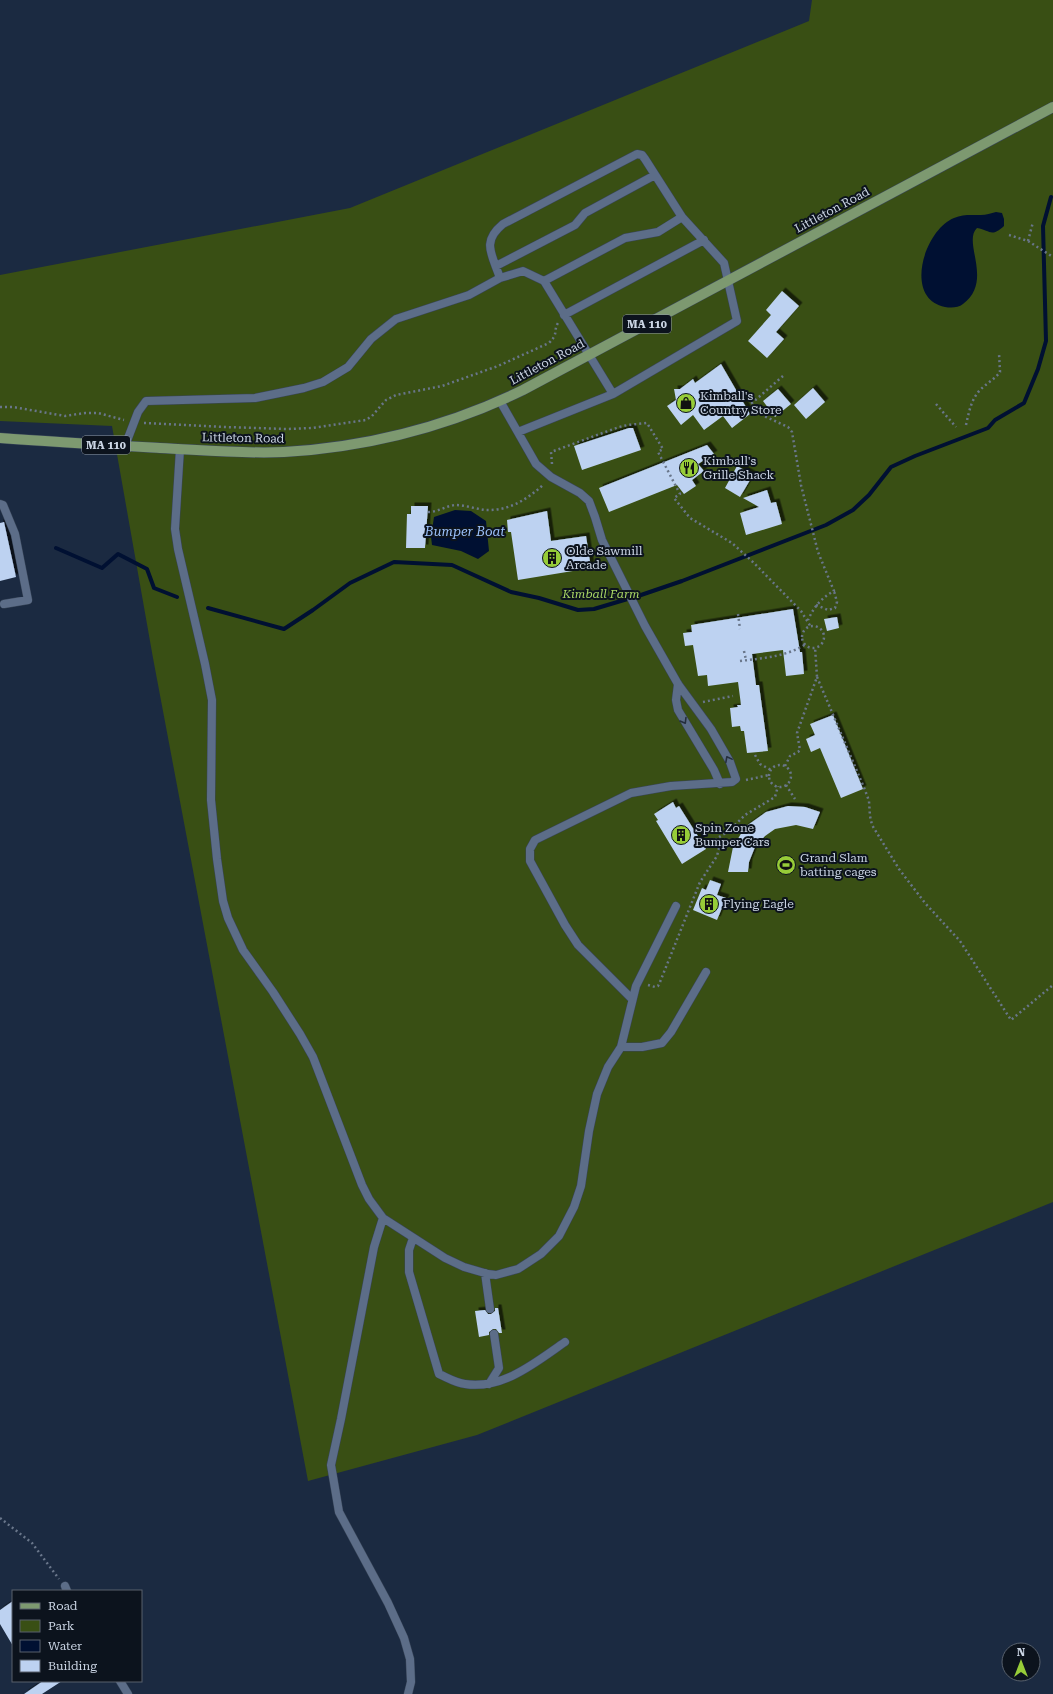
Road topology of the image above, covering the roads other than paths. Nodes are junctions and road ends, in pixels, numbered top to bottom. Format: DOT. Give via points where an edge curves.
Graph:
graph roads {
  1 [pos="1053,107"];
  2 [pos="655,174"];
  3 [pos="682,217"];
  4 [pos="704,240"];
  5 [pos="496,266"];
  6 [pos="500,278"];
  7 [pos="728,280"];
  8 [pos="544,281"];
  9 [pos="564,315"];
  10 [pos="589,355"];
  11 [pos="613,394"];
  12 [pos="500,401"];
  13 [pos="518,432"];
  14 [pos="0,438"];
  15 [pos="125,446"];
  16 [pos="180,449"];
  17 [pos="0,504"];
  18 [pos="4,604"];
  19 [pos="678,684"];
  20 [pos="720,784"];
  21 [pos="676,906"];
  22 [pos="706,972"];
  23 [pos="632,999"];
  24 [pos="621,1047"];
  25 [pos="383,1218"];
  26 [pos="413,1238"];
  27 [pos="485,1274"];
  28 [pos="490,1309"];
  29 [pos="494,1334"];
  30 [pos="566,1342"];
  31 [pos="489,1384"];
  32 [pos="121,1682"];
  33 [pos="128,1694"];
  34 [pos="408,1694"];
  1 -- 7 [label="main road, Littleton Road / MA 110"];
  2 -- 3 [label="lane"];
  2 -- 5 [label="lane" via="585,213 575,224"];
  2 -- 5 [label="lane" via="642,155 637,154 503,224 494,231 490,239 489,246"];
  3 -- 4 [label="lane"];
  3 -- 8 [label="lane" via="658,232 625,238"];
  4 -- 7 [label="lane" via="724,263"];
  4 -- 9 [label="lane"];
  5 -- 6 [label="lane"];
  6 -- 8 [label="lane" via="523,271"];
  6 -- 15 [label="lane" via="469,295 396,320 371,339 348,367 317,384 255,398 146,401 138,412"];
  7 -- 10 [label="main road, Littleton Road / MA 110"];
  7 -- 11 [label="lane" via="737,321"];
  8 -- 9 [label="lane"];
  9 -- 10 [label="lane"];
  10 -- 11 [label="lane"];
  10 -- 12 [label="main road, Littleton Road / MA 110"];
  11 -- 13 [label="lane"];
  12 -- 13 [label="lane"];
  12 -- 16 [label="main road, Littleton Road / MA 110" via="413,432 359,444 264,452"];
  13 -- 19 [label="lane" via="536,464 551,477 580,493 589,502 602,540 615,567"];
  14 -- 15 [label="main road, Littleton Road / MA 110"];
  15 -- 16 [label="main road, Littleton Road / MA 110"];
  16 -- 25 [label="lane" via="175,529 212,700 211,800 223,901 243,950 273,992 313,1057 362,1186"];
  17 -- 18 [label="lane" via="3,505 15,534 28,600"];
  19 -- 20 [label="lane, one-way" via="678,710"];
  20 -- 19 [label="lane, one-way" via="736,779 730,762 711,729"];
  20 -- 23 [label="lane" via="671,786 631,793 535,840 532,844 530,861 578,945"];
  21 -- 23 [label="lane" via="638,981"];
  22 -- 24 [label="lane" via="662,1043 642,1047"];
  23 -- 24 [label="lane"];
  24 -- 27 [label="lane" via="608,1067 598,1094 589,1131 581,1186 564,1228 545,1250 526,1265 506,1273"];
  25 -- 26 [label="lane"];
  25 -- 34 [label="lane" via="374,1247 331,1465 339,1512 404,1638 410,1658 411,1682"];
  26 -- 27 [label="lane" via="445,1258"];
  26 -- 31 [label="lane" via="409,1250 409,1272 440,1374 466,1385"];
  27 -- 28 [label="lane"];
  29 -- 31 [label="lane" via="499,1368"];
  30 -- 31 [label="lane" via="506,1379"];
  32 -- 33 [label="lane"];
}
